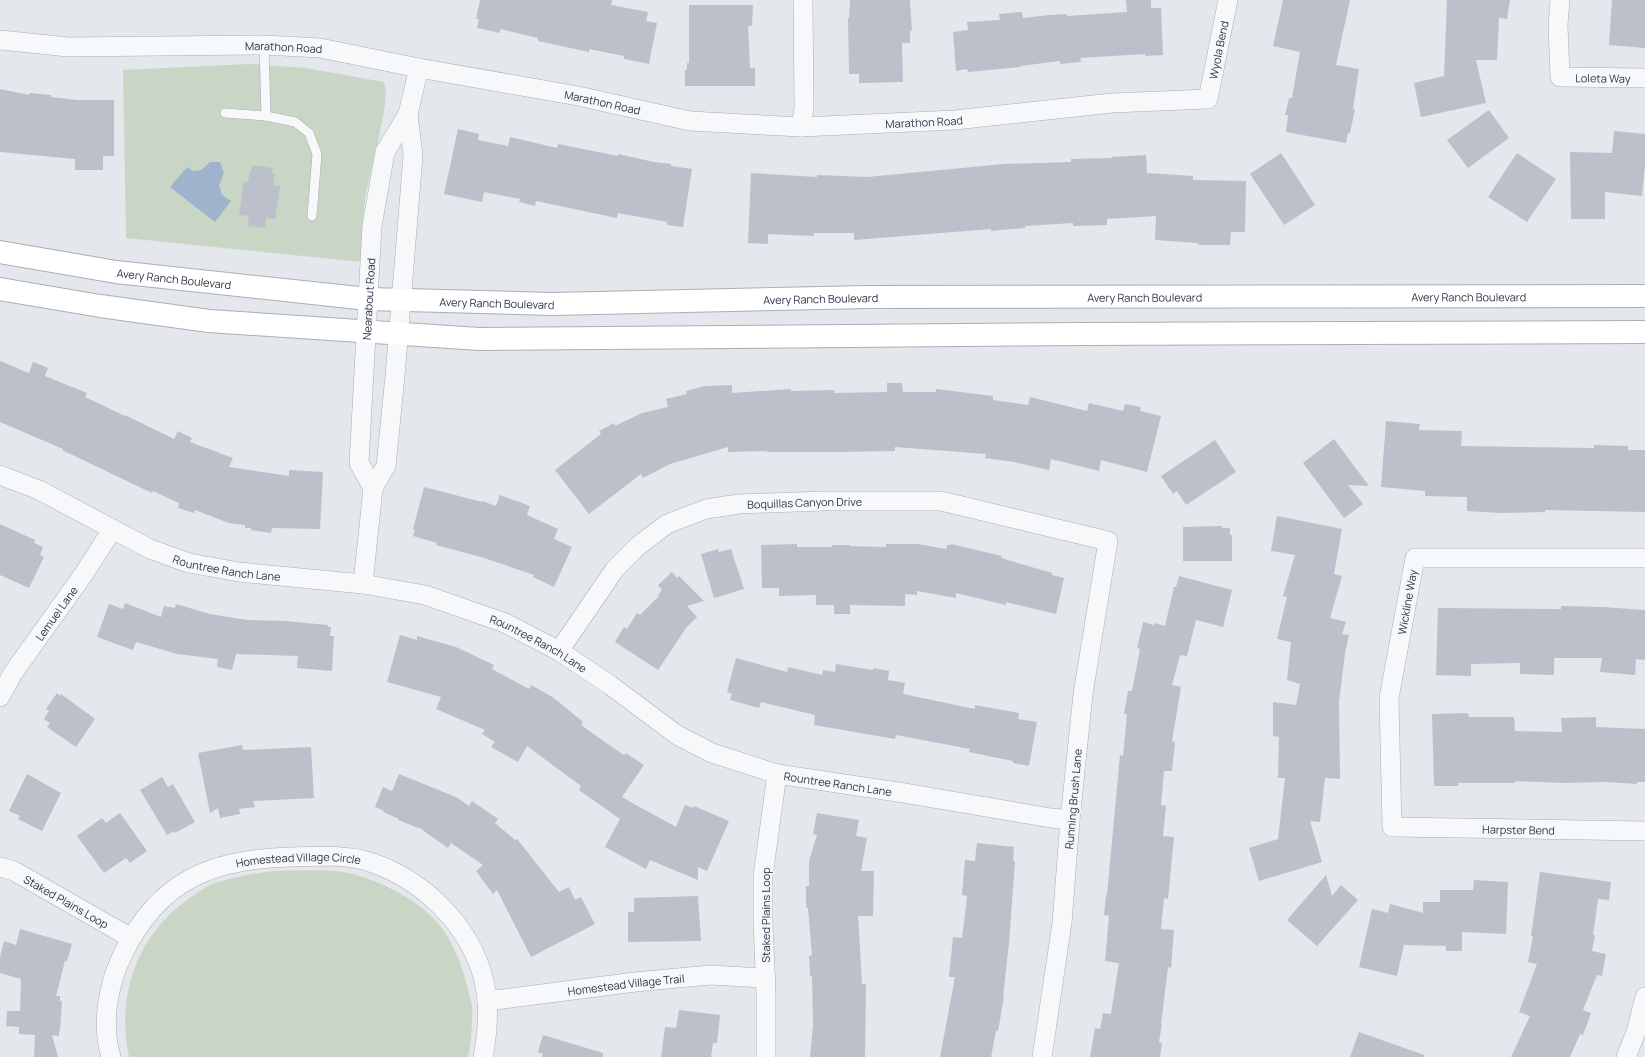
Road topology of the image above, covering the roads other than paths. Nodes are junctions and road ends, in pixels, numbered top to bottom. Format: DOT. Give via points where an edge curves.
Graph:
graph roads {
  1 [pos="803,0"];
  2 [pos="1228,0"];
  3 [pos="1560,0"];
  4 [pos="0,40"];
  5 [pos="264,45"];
  6 [pos="418,68"];
  7 [pos="1645,78"];
  8 [pos="1208,99"];
  9 [pos="225,113"];
  10 [pos="408,114"];
  11 [pos="266,116"];
  12 [pos="801,127"];
  13 [pos="312,216"];
  14 [pos="0,252"];
  15 [pos="0,289"];
  16 [pos="1645,296"];
  17 [pos="368,299"];
  18 [pos="401,300"];
  19 [pos="366,332"];
  20 [pos="1645,332"];
  21 [pos="398,335"];
  22 [pos="0,474"];
  23 [pos="373,488"];
  24 [pos="112,530"];
  25 [pos="1108,541"];
  26 [pos="1645,558"];
  27 [pos="363,584"];
  28 [pos="559,651"];
  29 [pos="0,697"];
  30 [pos="777,774"];
  31 [pos="1070,820"];
  32 [pos="1392,827"];
  33 [pos="1645,831"];
  34 [pos="0,867"];
  35 [pos="131,938"];
  36 [pos="766,978"];
  37 [pos="1645,997"];
  38 [pos="487,1001"];
  39 [pos="111,1057"];
  40 [pos="483,1057"];
  41 [pos="766,1057"];
  42 [pos="1042,1057"];
  43 [pos="1626,1057"];
  1 -- 12 [label="street" via="804,108"];
  2 -- 8 [label="street, Wyola Bend"];
  3 -- 7 [label="street, Loleta Way" via="1560,77"];
  4 -- 5 [label="street, Marathon Road" via="68,47"];
  5 -- 6 [label="street, Marathon Road" via="320,48"];
  5 -- 11 [label="lane"];
  6 -- 10 [label="street, Nearabout Road"];
  6 -- 12 [label="street, Marathon Road" via="578,96 690,121"];
  8 -- 12 [label="street, Marathon Road" via="1112,103 955,120"];
  9 -- 11 [label="lane"];
  10 -- 17 [label="street, Nearabout Road" via="385,152 372,226"];
  10 -- 18 [label="street, Nearabout Road" via="413,156"];
  11 -- 13 [label="lane" via="295,122 309,133 317,154"];
  14 -- 17 [label="main road, Avery Ranch Boulevard" via="116,272"];
  15 -- 19 [label="main road" via="209,321"];
  16 -- 18 [label="main road, Avery Ranch Boulevard" via="868,297 552,304"];
  17 -- 18 [label="main road, Avery Ranch Boulevard"];
  17 -- 19 [label="street, Nearabout Road"];
  18 -- 21 [label="street, Nearabout Road"];
  19 -- 21 [label="main road"];
  19 -- 23 [label="street, Nearabout Road" via="359,463"];
  20 -- 21 [label="main road" via="479,339"];
  21 -- 23 [label="street, Nearabout Road" via="386,466"];
  22 -- 24 [label="street, Rountree Ranch Lane" via="39,490"];
  23 -- 27 [label="street, Nearabout Road"];
  24 -- 27 [label="street, Rountree Ranch Lane" via="150,549 189,563 239,572"];
  24 -- 29 [label="street, Lemuel Lane" via="13,673"];
  25 -- 28 [label="street, Boquillas Canyon Drive" via="941,501 823,501 739,504 706,509 667,524 638,546 615,569"];
  25 -- 31 [label="street, Running Brush Lane" via="1083,694"];
  26 -- 32 [label="street, Wickline Way" via="1415,558 1389,698"];
  27 -- 28 [label="street, Rountree Ranch Lane" via="425,595 464,608 504,623"];
  28 -- 30 [label="street, Rountree Ranch Lane" via="677,735 712,753"];
  30 -- 31 [label="street, Rountree Ranch Lane"];
  30 -- 36 [label="street, Staked Plains Loop" via="763,876"];
  31 -- 42 [label="street, Running Brush Lane" via="1062,923"];
  32 -- 33 [label="street, Harpster Bend"];
  34 -- 35 [label="street, Staked Plains Loop" via="14,871"];
  35 -- 38 [label="street, Homestead Village Circle" via="147,914 164,896 186,881 211,869 245,860 275,857 347,858 373,863 408,880 454,919 472,950 483,977"];
  35 -- 39 [label="street, Homestead Village Circle" via="116,969 109,998 106,1024"];
  36 -- 38 [label="street, Homestead Village Trail" via="702,976"];
  36 -- 41 [label="street, Staked Plains Loop"];
  37 -- 43 [label="street"];
  38 -- 40 [label="street, Homestead Village Circle" via="488,1034"];
}
